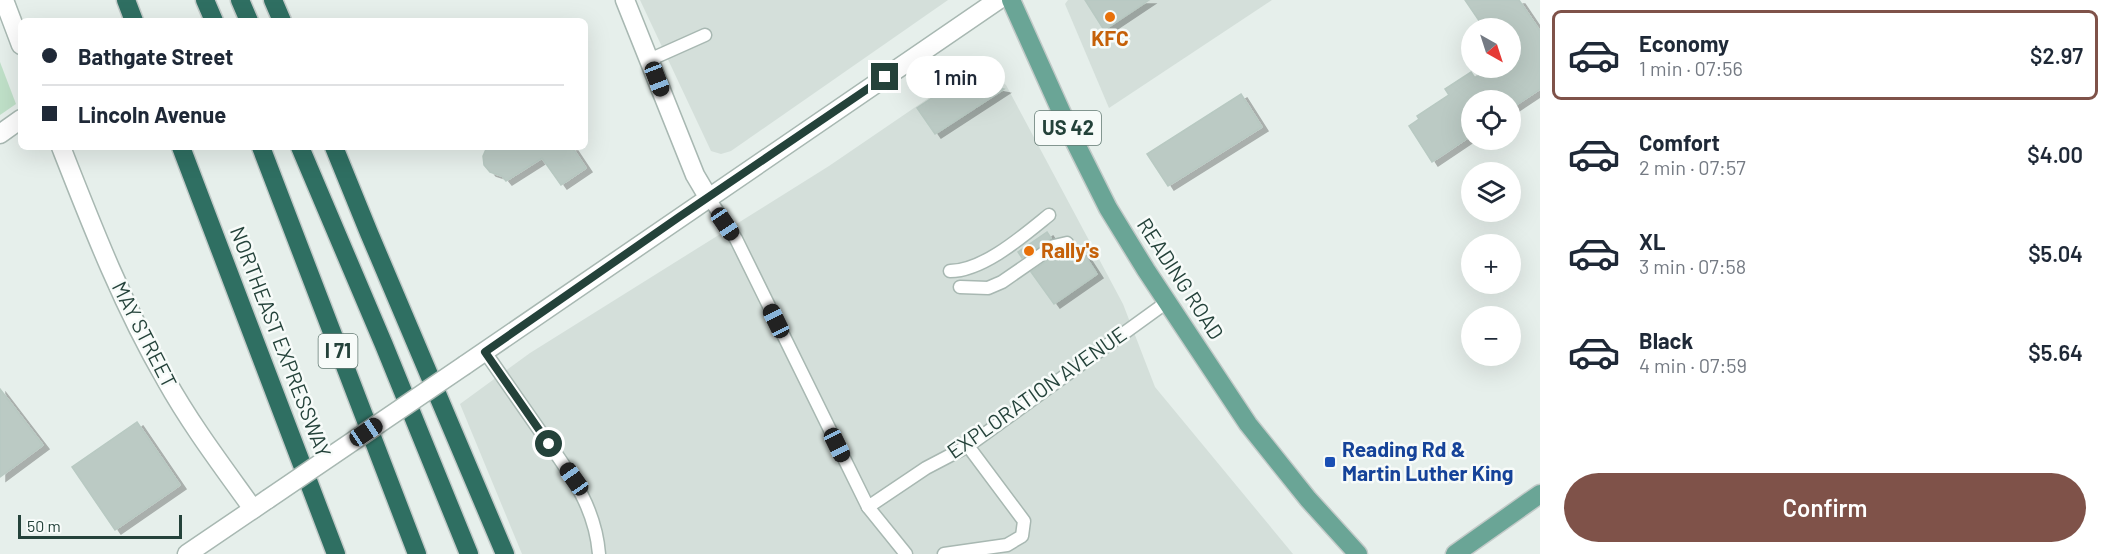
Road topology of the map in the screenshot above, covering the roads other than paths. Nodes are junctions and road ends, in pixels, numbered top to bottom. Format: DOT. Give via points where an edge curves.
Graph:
graph roads {
  1 [pos="4,0"];
  2 [pos="126,0"];
  3 [pos="205,0"];
  4 [pos="240,0"];
  5 [pos="273,0"];
  6 [pos="625,0"];
  7 [pos="998,0"];
  8 [pos="1011,0"];
  9 [pos="133,18"];
  10 [pos="213,18"];
  11 [pos="248,18"];
  12 [pos="281,18"];
  13 [pos="705,35"];
  14 [pos="18,37"];
  15 [pos="649,60"];
  16 [pos="18,121"];
  17 [pos="0,134"];
  18 [pos="62,150"];
  19 [pos="183,150"];
  20 [pos="262,150"];
  21 [pos="301,150"];
  22 [pos="335,150"];
  23 [pos="708,197"];
  24 [pos="1049,215"];
  25 [pos="1067,243"];
  26 [pos="950,271"];
  27 [pos="960,287"];
  28 [pos="1167,302"];
  29 [pos="485,352"];
  30 [pos="968,446"];
  31 [pos="1540,494"];
  32 [pos="260,504"];
  33 [pos="868,507"];
  34 [pos="187,554"];
  35 [pos="336,554"];
  36 [pos="417,554"];
  37 [pos="469,554"];
  38 [pos="505,554"];
  39 [pos="599,554"];
  40 [pos="906,554"];
  41 [pos="944,554"];
  42 [pos="1358,554"];
  43 [pos="1455,554"];
  1 -- 14 [label="street"];
  2 -- 9 [label="highway"];
  3 -- 10 [label="highway"];
  4 -- 11 [label="highway"];
  5 -- 12 [label="highway"];
  6 -- 15 [label="street"];
  7 -- 23 [label="street"];
  8 -- 28 [label="main road, READING ROAD / US 42" via="1072,138"];
  13 -- 15 [label="lane"];
  15 -- 23 [label="street" via="694,175"];
  16 -- 17 [label="street"];
  18 -- 32 [label="street, MAY STREET" via="104,255 166,381 191,421"];
  19 -- 35 [label="highway, NORTHEAST EXPRESSWAY"];
  20 -- 36 [label="highway, I 71"];
  21 -- 37 [label="highway"];
  22 -- 38 [label="highway"];
  23 -- 29 [label="street"];
  23 -- 33 [label="lane" via="735,239"];
  24 -- 26 [label="lane" via="978,266"];
  25 -- 27 [label="lane" via="1054,246 988,288"];
  28 -- 30 [label="lane, EXPLORATION AVENUE"];
  28 -- 42 [label="main road, READING ROAD / US 42" via="1248,424 1308,500"];
  29 -- 32 [label="street, bridge"];
  29 -- 39 [label="lane" via="574,479 597,532"];
  30 -- 33 [label="lane, EXPLORATION AVENUE" via="926,468"];
  30 -- 41 [label="lane" via="1024,520 1022,536 1007,545"];
  31 -- 43 [label="main road"];
  32 -- 34 [label="street"];
  33 -- 40 [label="lane"];
}
